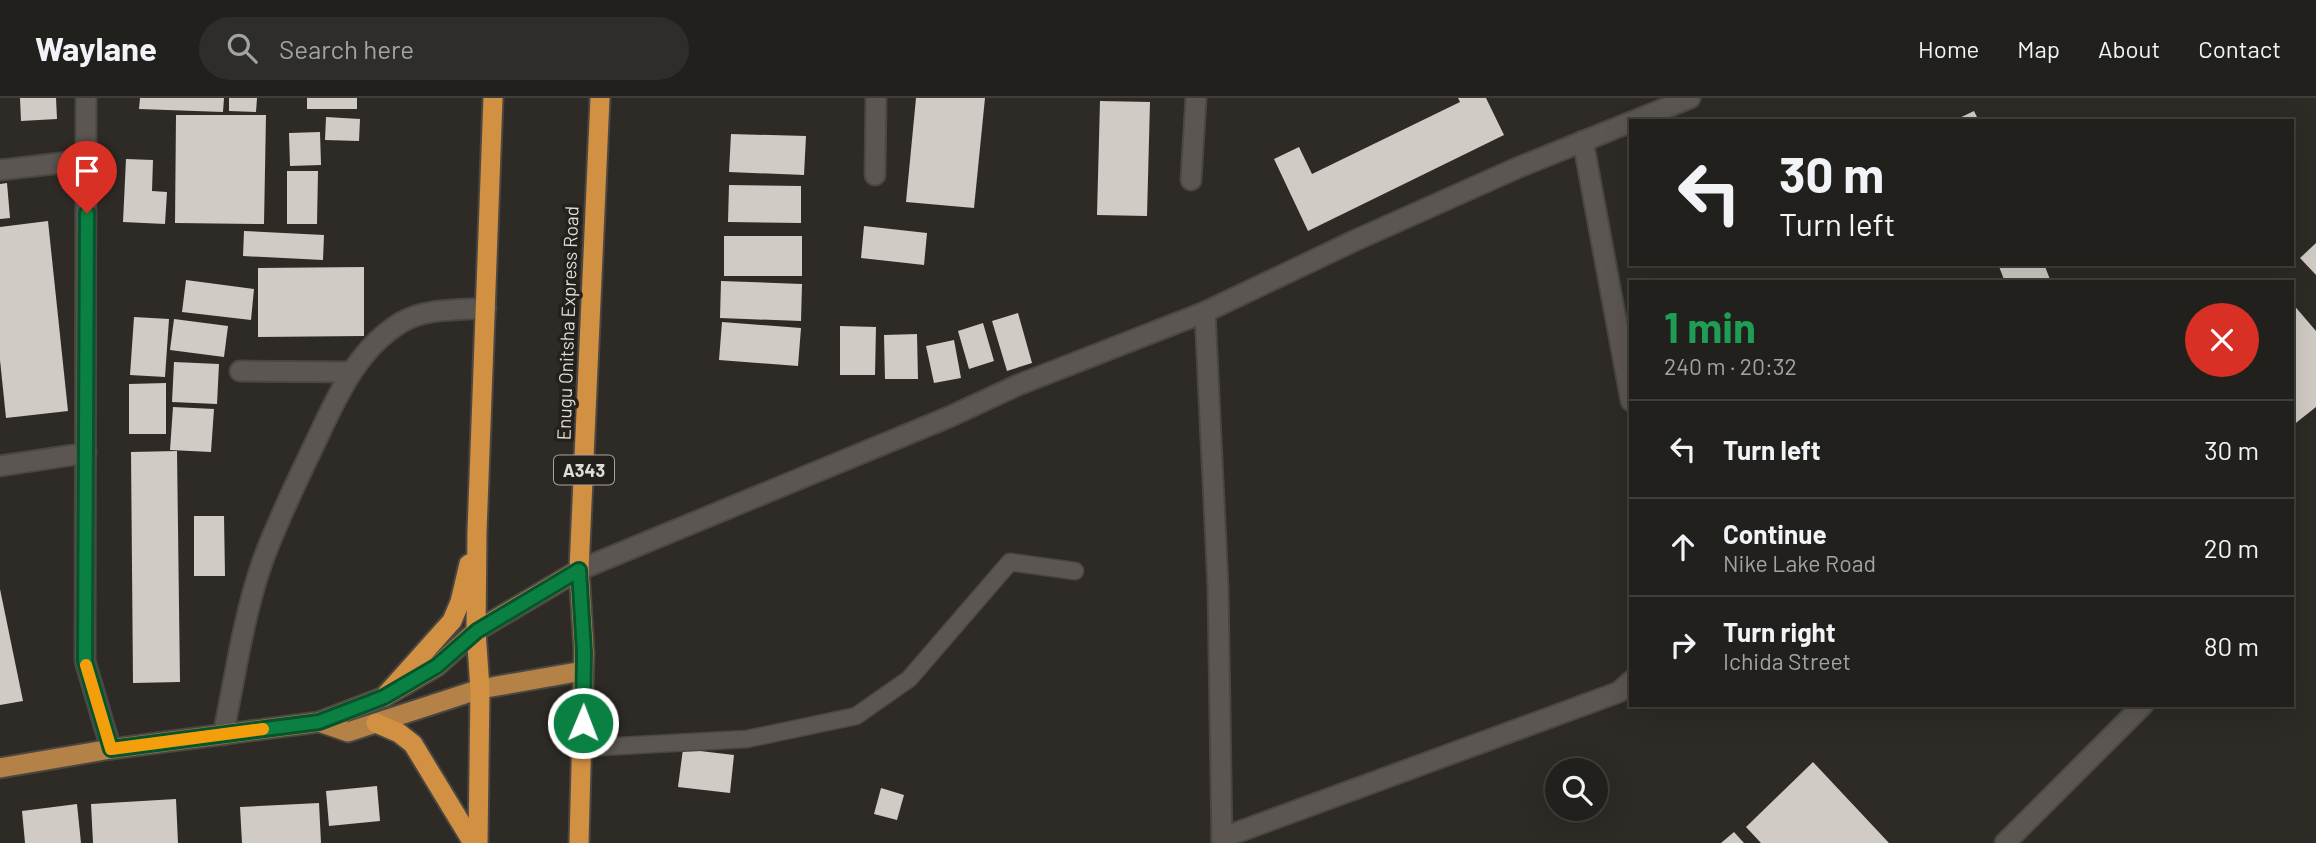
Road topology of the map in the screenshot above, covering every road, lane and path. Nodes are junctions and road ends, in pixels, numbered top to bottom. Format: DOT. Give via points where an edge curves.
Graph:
graph roads {
  1 [pos="86,98"];
  2 [pos="493,98"];
  3 [pos="600,98"];
  4 [pos="876,98"];
  5 [pos="1196,98"];
  6 [pos="1690,98"];
  7 [pos="1637,119"];
  8 [pos="1629,122"];
  9 [pos="1583,141"];
  10 [pos="87,160"];
  11 [pos="0,170"];
  12 [pos="875,175"];
  13 [pos="1191,180"];
  14 [pos="486,308"];
  15 [pos="1205,312"];
  16 [pos="240,371"];
  17 [pos="351,372"];
  18 [pos="1629,390"];
  19 [pos="86,453"];
  20 [pos="0,466"];
  21 [pos="477,532"];
  22 [pos="579,570"];
  23 [pos="1076,570"];
  24 [pos="477,631"];
  25 [pos="583,671"];
  26 [pos="1629,683"];
  27 [pos="480,689"];
  28 [pos="384,697"];
  29 [pos="2141,707"];
  30 [pos="319,722"];
  31 [pos="376,723"];
  32 [pos="223,735"];
  33 [pos="582,748"];
  34 [pos="111,749"];
  35 [pos="0,768"];
  36 [pos="1222,841"];
  37 [pos="473,843"];
  38 [pos="478,843"];
  39 [pos="579,843"];
  40 [pos="2005,843"];
  1 -- 10 [label="street"];
  2 -- 14 [label="highway"];
  3 -- 22 [label="highway, Enugu Onitsha Express Road / A343"];
  4 -- 12 [label="street"];
  5 -- 13 [label="street"];
  6 -- 7 [label="street"];
  8 -- 9 [label="street"];
  9 -- 15 [label="street" via="1517,167"];
  9 -- 18 [label="street"];
  10 -- 11 [label="street"];
  10 -- 19 [label="street"];
  14 -- 17 [label="street" via="431,312 404,320 376,340"];
  14 -- 21 [label="highway"];
  15 -- 22 [label="street" via="1018,385"];
  15 -- 36 [label="street" via="1218,587"];
  16 -- 17 [label="street"];
  17 -- 32 [label="street" via="282,511 262,564"];
  19 -- 20 [label="street"];
  19 -- 34 [label="street" via="85,661"];
  21 -- 24 [label="highway"];
  21 -- 28 [label="highway" via="452,621"];
  22 -- 24 [label="main road"];
  22 -- 25 [label="highway, Enugu Onitsha Express Road / A343"];
  23 -- 33 [label="lane" via="1010,562 909,679 856,716 747,739"];
  24 -- 27 [label="highway"];
  24 -- 28 [label="main road" via="437,666"];
  25 -- 27 [label="main road"];
  25 -- 33 [label="highway, Enugu Onitsha Express Road / A343"];
  26 -- 36 [label="street" via="1619,692"];
  27 -- 31 [label="main road"];
  27 -- 38 [label="highway"];
  28 -- 30 [label="main road"];
  29 -- 40 [label="street"];
  30 -- 31 [label="main road" via="348,732"];
  30 -- 32 [label="main road"];
  31 -- 37 [label="highway" via="413,744"];
  32 -- 34 [label="main road"];
  33 -- 39 [label="highway, Enugu Onitsha Express Road / A343"];
  34 -- 35 [label="main road"];
}
